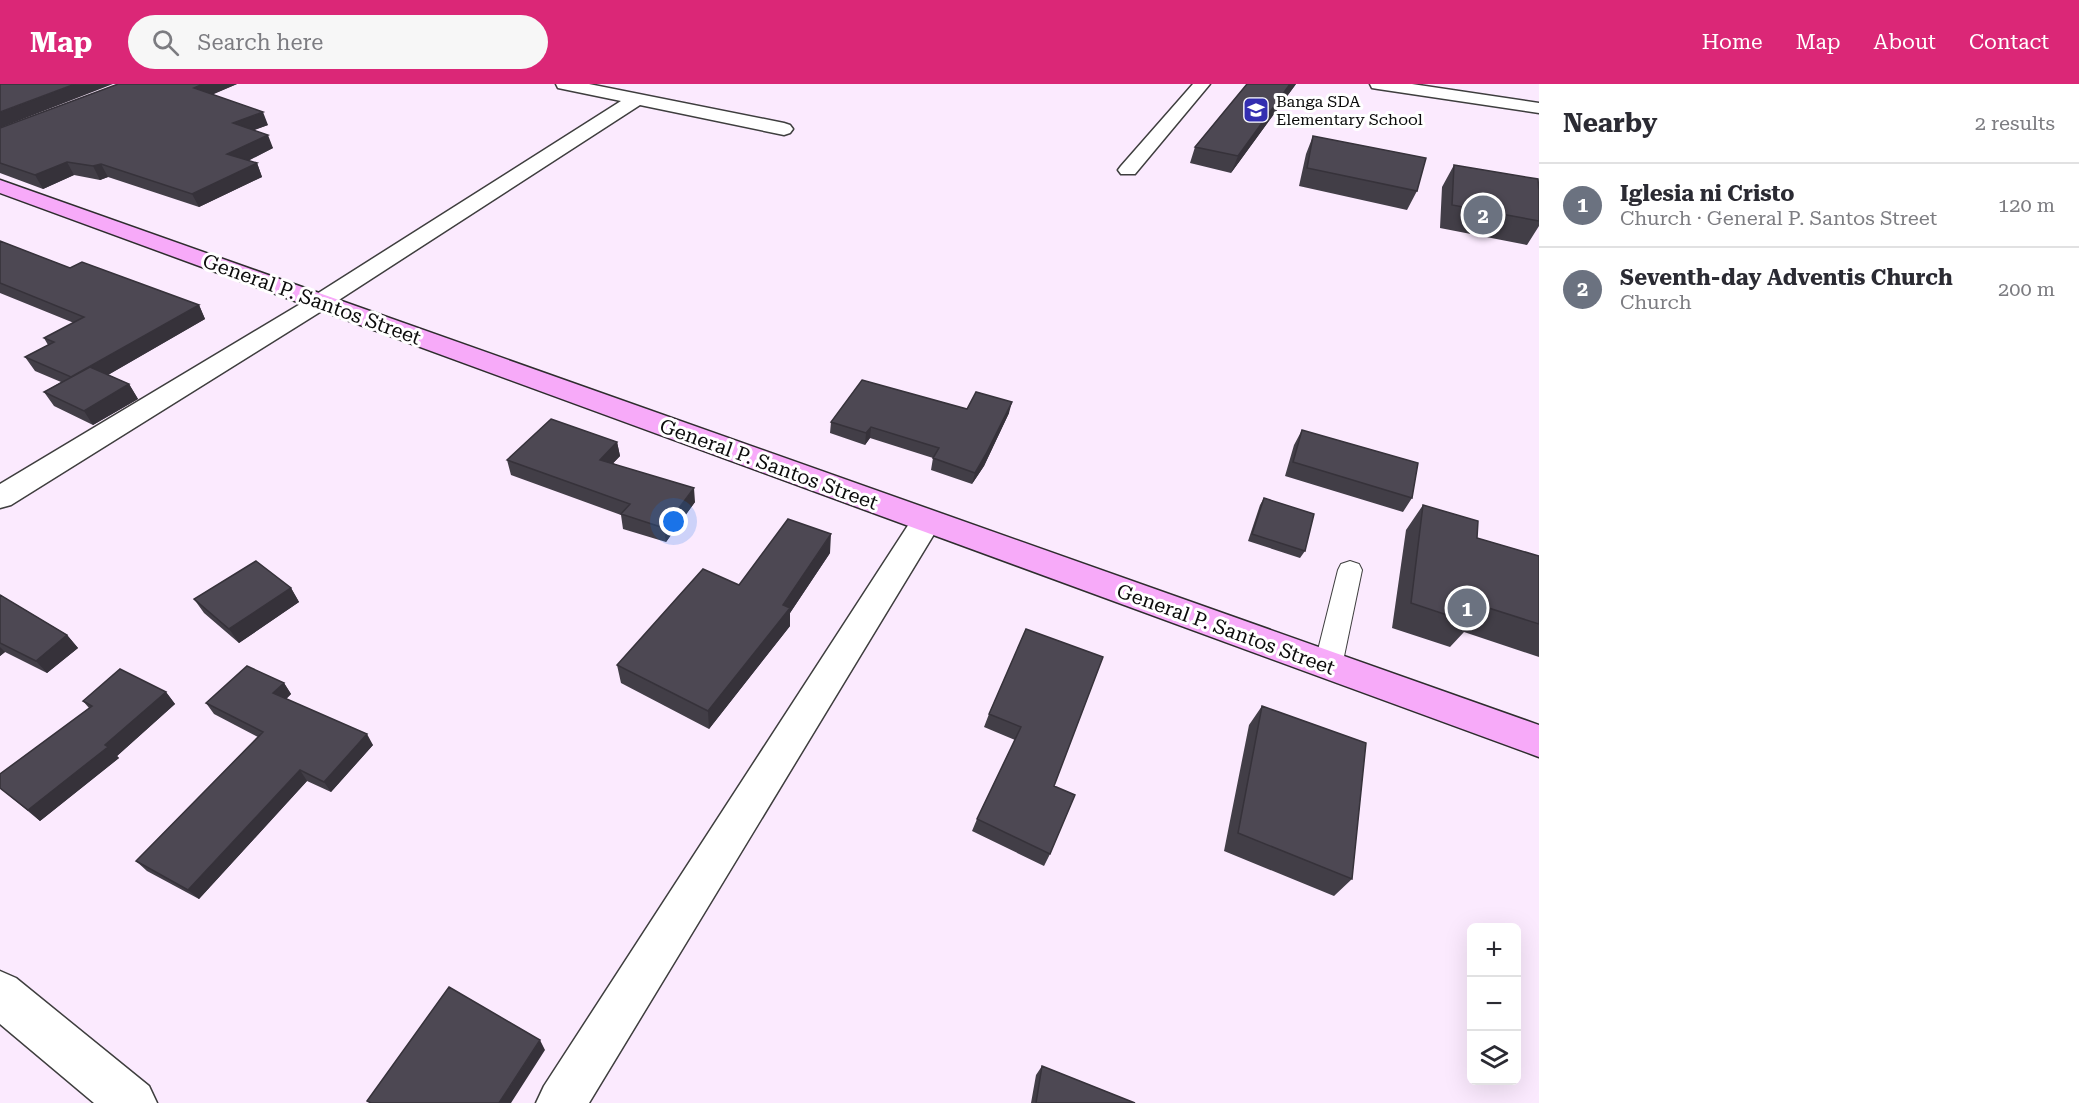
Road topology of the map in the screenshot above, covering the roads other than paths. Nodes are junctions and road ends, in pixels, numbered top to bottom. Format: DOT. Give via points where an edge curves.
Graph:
graph roads {
  1 [pos="564,84"];
  2 [pos="1202,84"];
  3 [pos="1378,84"];
  4 [pos="636,100"];
  5 [pos="1539,108"];
  6 [pos="784,129"];
  7 [pos="1128,170"];
  8 [pos="0,186"];
  9 [pos="320,302"];
  10 [pos="0,498"];
  11 [pos="927,521"];
  12 [pos="1350,570"];
  13 [pos="1328,666"];
  14 [pos="1539,741"];
  15 [pos="0,994"];
  16 [pos="132,1103"];
  17 [pos="561,1103"];
  1 -- 4 [label="street"];
  2 -- 7 [label="street"];
  3 -- 5 [label="street"];
  4 -- 6 [label="street"];
  4 -- 9 [label="street"];
  8 -- 9 [label="street, General P. Santos Street"];
  9 -- 10 [label="street"];
  9 -- 11 [label="street, General P. Santos Street"];
  11 -- 13 [label="street, General P. Santos Street"];
  11 -- 17 [label="street"];
  12 -- 13 [label="lane"];
  13 -- 14 [label="street, General P. Santos Street"];
  15 -- 16 [label="street"];
}
